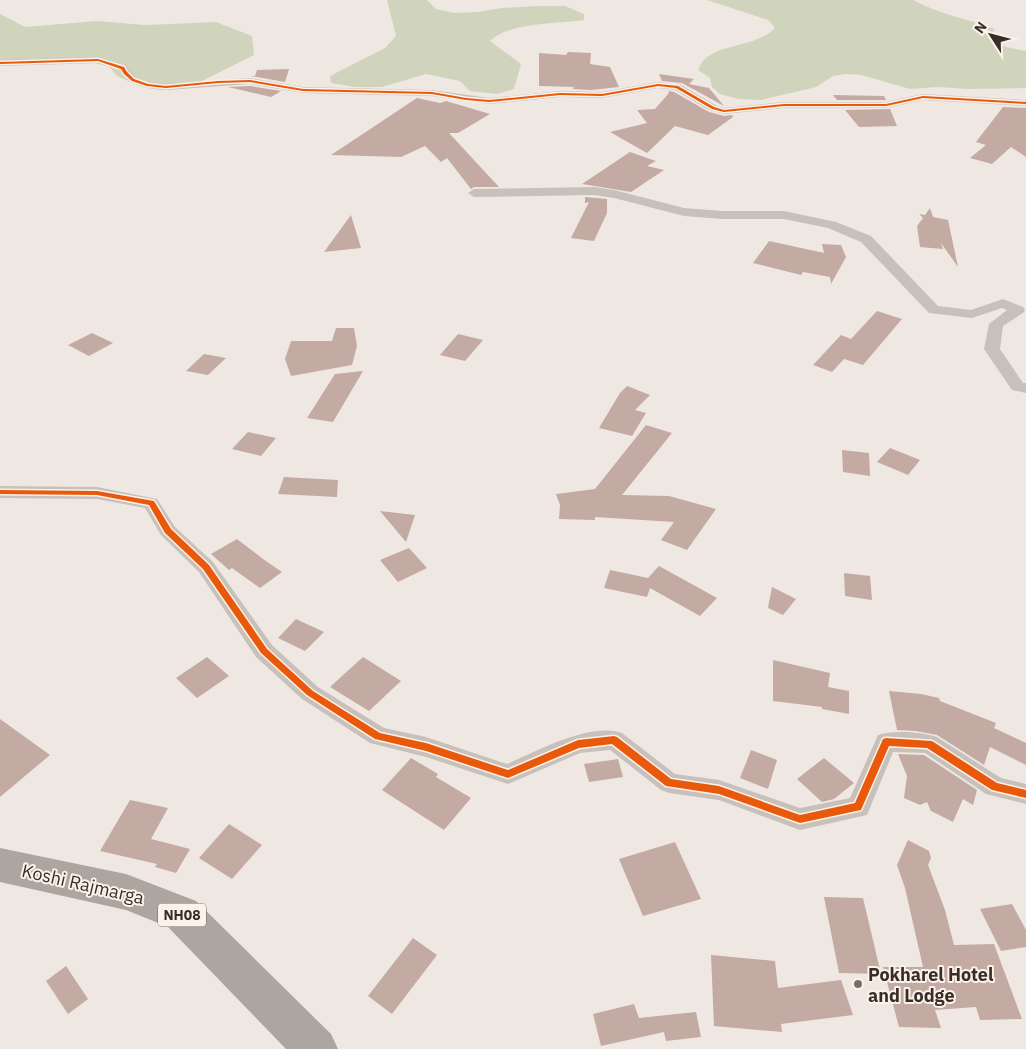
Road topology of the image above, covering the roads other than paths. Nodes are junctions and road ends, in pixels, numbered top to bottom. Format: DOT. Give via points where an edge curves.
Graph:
graph roads {
  1 [pos="0,63"];
  2 [pos="1026,103"];
  3 [pos="474,193"];
  4 [pos="1026,388"];
  5 [pos="0,492"];
  6 [pos="1026,794"];
  7 [pos="0,865"];
  8 [pos="316,1049"];
  1 -- 2 [label="street" via="98,60 123,68 133,80 166,87 250,81 303,90 432,93 489,101 560,94 602,95 658,85 677,87 724,111 784,105 886,105 924,98"];
  3 -- 4 [label="street" via="594,192 684,212 784,215 832,226 866,240 934,310 972,314 1003,303 1018,310 996,324 992,349 1018,387"];
  5 -- 6 [label="street" via="97,493 151,503 168,531 206,567 264,651 310,693 378,736 426,747 508,774 578,744 614,740 669,783 720,790 800,819 858,807 886,742 929,744 995,787"];
  7 -- 8 [label="main road, Koshi Rajmarga / NH08" via="126,892 182,914"];
}
